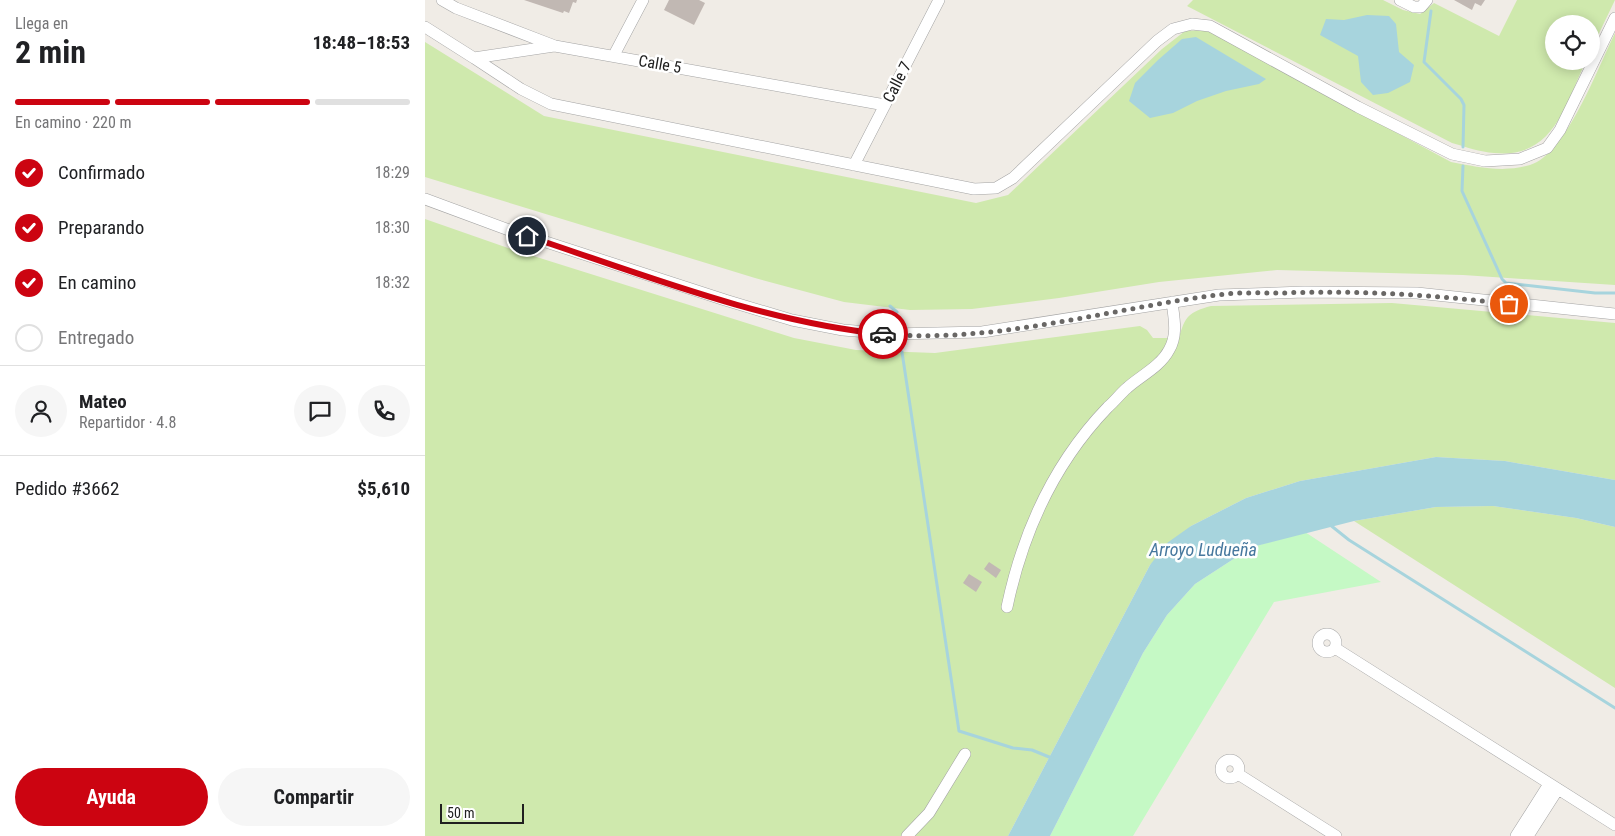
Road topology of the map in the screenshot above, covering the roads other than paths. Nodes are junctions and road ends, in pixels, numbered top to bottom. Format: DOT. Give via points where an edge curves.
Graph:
graph roads {
  1 [pos="442,0"];
  2 [pos="643,0"];
  3 [pos="939,0"];
  4 [pos="1401,0"];
  5 [pos="1424,3"];
  6 [pos="1615,18"];
  7 [pos="425,27"];
  8 [pos="555,46"];
  9 [pos="614,56"];
  10 [pos="474,58"];
  11 [pos="885,105"];
  12 [pos="854,165"];
  13 [pos="425,199"];
  14 [pos="1172,302"];
  15 [pos="1615,314"];
  16 [pos="1007,608"];
  17 [pos="1335,648"];
  18 [pos="965,754"];
  19 [pos="1238,774"];
  20 [pos="1554,786"];
  21 [pos="1615,825"];
  22 [pos="907,836"];
  23 [pos="1336,836"];
  24 [pos="1516,836"];
  25 [pos="1528,836"];
  1 -- 8 [label="street, Calle 5"];
  2 -- 9 [label="street"];
  3 -- 11 [label="street, Calle 7"];
  4 -- 5 [label="street" via="1414,6"];
  6 -- 12 [label="street" via="1560,130 1547,148 1520,159 1485,161 1452,154 1357,107 1237,39 1210,26 1192,24 1173,29 1157,41 1013,178 996,188 974,189"];
  7 -- 10 [label="street"];
  8 -- 9 [label="street, Calle 5"];
  8 -- 10 [label="street"];
  9 -- 11 [label="street, Calle 5"];
  10 -- 12 [label="street" via="551,104"];
  11 -- 12 [label="street, Calle 7"];
  13 -- 14 [label="street" via="509,230 725,300 792,320 843,330 892,334 982,332"];
  14 -- 15 [label="street" via="1219,295 1304,292 1417,294"];
  14 -- 16 [label="street" via="1175,333 1170,350 1096,420 1057,473 1037,508 1016,568"];
  17 -- 20 [label="street"];
  18 -- 22 [label="street" via="929,813"];
  19 -- 23 [label="street"];
  20 -- 21 [label="street"];
  20 -- 24 [label="street"];
  20 -- 25 [label="street"];
}
